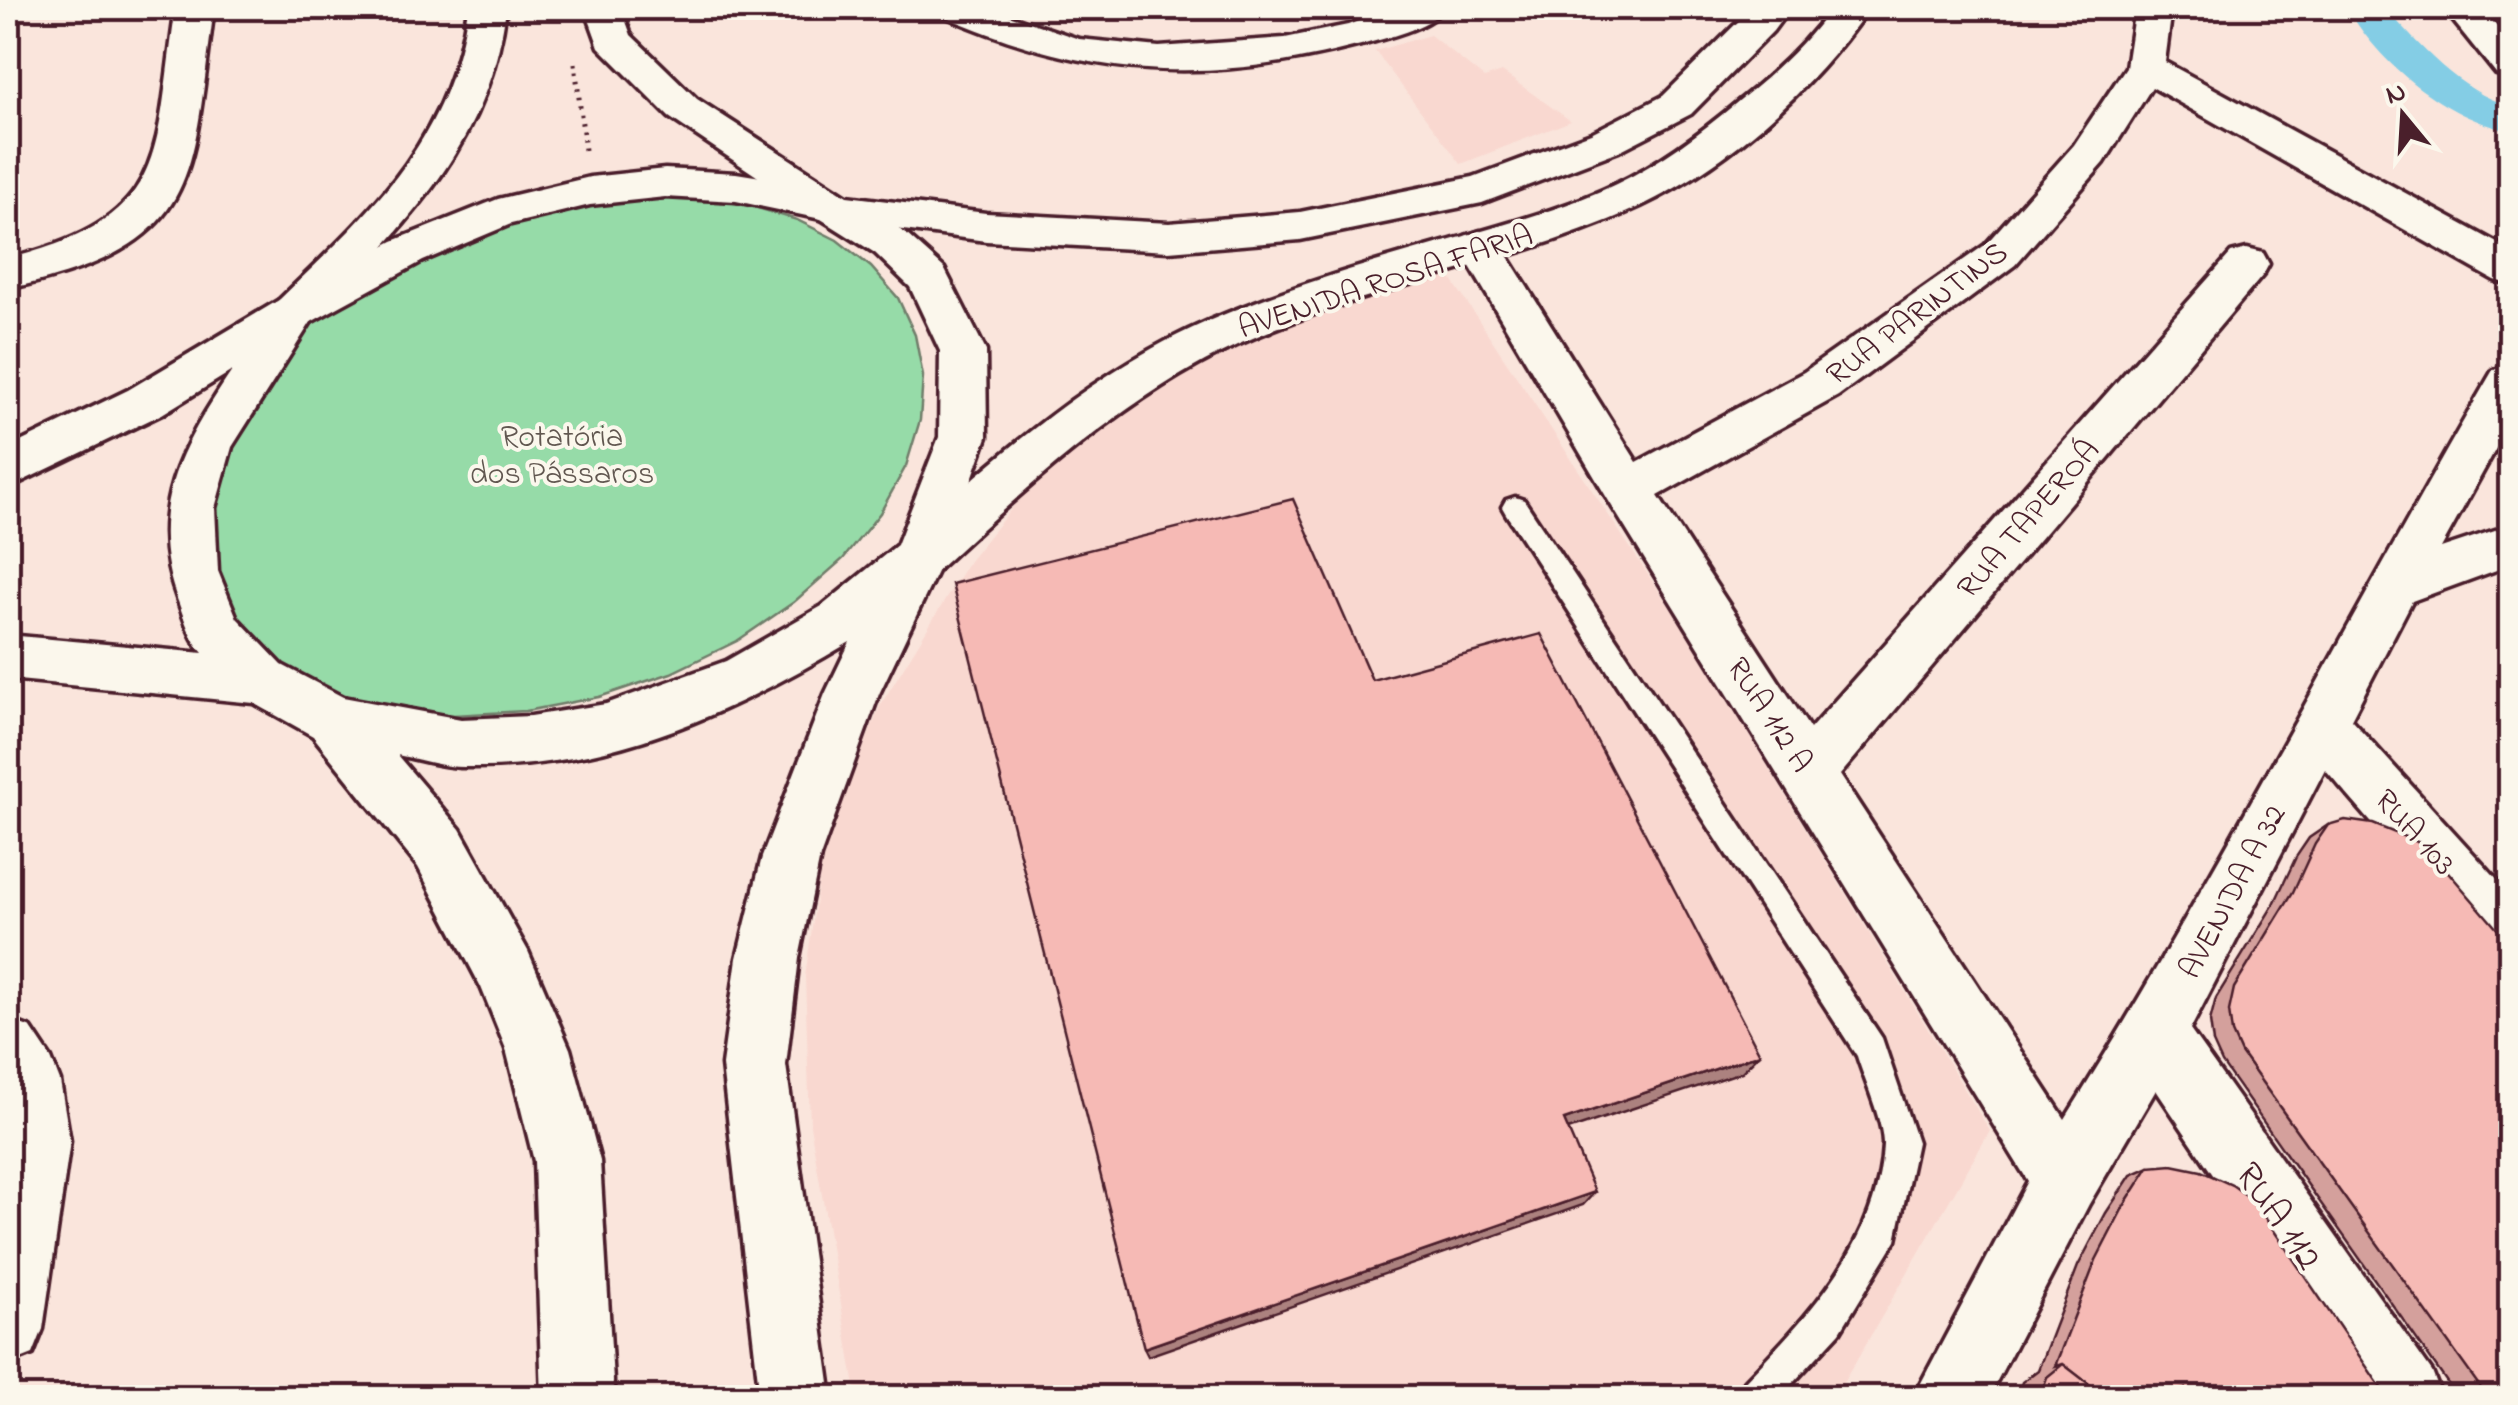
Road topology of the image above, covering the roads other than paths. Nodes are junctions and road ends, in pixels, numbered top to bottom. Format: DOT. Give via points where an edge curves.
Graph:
graph roads {
  1 [pos="195,8"];
  2 [pos="487,8"];
  3 [pos="603,8"];
  4 [pos="957,8"];
  5 [pos="1425,8"];
  6 [pos="1770,8"];
  7 [pos="1850,8"];
  8 [pos="2153,8"];
  9 [pos="2461,8"];
  10 [pos="1011,17"];
  11 [pos="2510,66"];
  12 [pos="2144,67"];
  13 [pos="836,209"];
  14 [pos="1480,246"];
  15 [pos="2247,264"];
  16 [pos="2510,269"];
  17 [pos="8,274"];
  18 [pos="295,310"];
  19 [pos="2510,382"];
  20 [pos="8,469"];
  21 [pos="1628,490"];
  22 [pos="1515,507"];
  23 [pos="2510,545"];
  24 [pos="918,558"];
  25 [pos="2394,586"];
  26 [pos="8,657"];
  27 [pos="263,681"];
  28 [pos="333,719"];
  29 [pos="2321,724"];
  30 [pos="1808,771"];
  31 [pos="2510,938"];
  32 [pos="2154,1033"];
  33 [pos="8,1050"];
  34 [pos="2065,1180"];
  35 [pos="8,1329"];
  36 [pos="578,1398"];
  37 [pos="796,1398"];
  38 [pos="1754,1398"];
  39 [pos="1949,1398"];
  40 [pos="2406,1398"];
  1 -- 17 [label="street" via="171,161 158,195 136,220 99,244"];
  2 -- 18 [label="street" via="469,92 434,157 374,232"];
  3 -- 13 [label="street" via="613,39 683,108"];
  4 -- 10 [label="street"];
  5 -- 10 [label="street" via="1360,33 1270,52 1186,57 1109,54 1044,42"];
  6 -- 13 [label="street, AVENIDA ROSA FARIA" via="1677,104 1605,142 1482,189 1404,207 1300,226 1169,237 986,227"];
  7 -- 14 [label="street, AVENIDA ROSA FARIA" via="1801,70 1710,148 1644,187 1556,224"];
  8 -- 12 [label="street, RUA PARINTINS"];
  9 -- 11 [label="street"];
  12 -- 16 [label="street"];
  12 -- 21 [label="street, RUA PARINTINS" via="2089,154 2000,254 1822,384"];
  13 -- 18 [label="street" via="736,187 665,183 590,191 498,213"];
  13 -- 24 [label="street" via="890,243 928,280 963,351 963,437"];
  14 -- 21 [label="street, RUA 112 A"];
  14 -- 24 [label="street, AVENIDA ROSA FARIA" via="1220,334 1145,374 1042,446"];
  15 -- 30 [label="street, RUA TAPEROÁ"];
  18 -- 20 [label="street" via="145,402"];
  18 -- 27 [label="street" via="209,444 190,508 192,571 216,631"];
  19 -- 25 [label="street, AVENIDA A 32"];
  21 -- 30 [label="street, RUA 112 A"];
  22 -- 38 [label="lane" via="1872,1048 1900,1142 1884,1228 1828,1320"];
  23 -- 25 [label="street"];
  24 -- 28 [label="street, AVENIDA ROSA FARIA" via="840,621 745,677 606,728 461,743"];
  24 -- 37 [label="street" via="852,694 804,821 768,958 754,1065"];
  25 -- 29 [label="street, AVENIDA A 32"];
  26 -- 27 [label="street"];
  27 -- 28 [label="street"];
  28 -- 36 [label="street" via="440,848 538,1049 567,1161"];
  29 -- 31 [label="street, RUA 103"];
  29 -- 32 [label="street, AVENIDA A 32"];
  30 -- 34 [label="street, RUA 112 A"];
  32 -- 34 [label="street, AVENIDA A 32"];
  32 -- 40 [label="street, RUA 112"];
  33 -- 35 [label="street" via="28,1081 37,1141"];
  34 -- 39 [label="street, AVENIDA A 32"];
}
